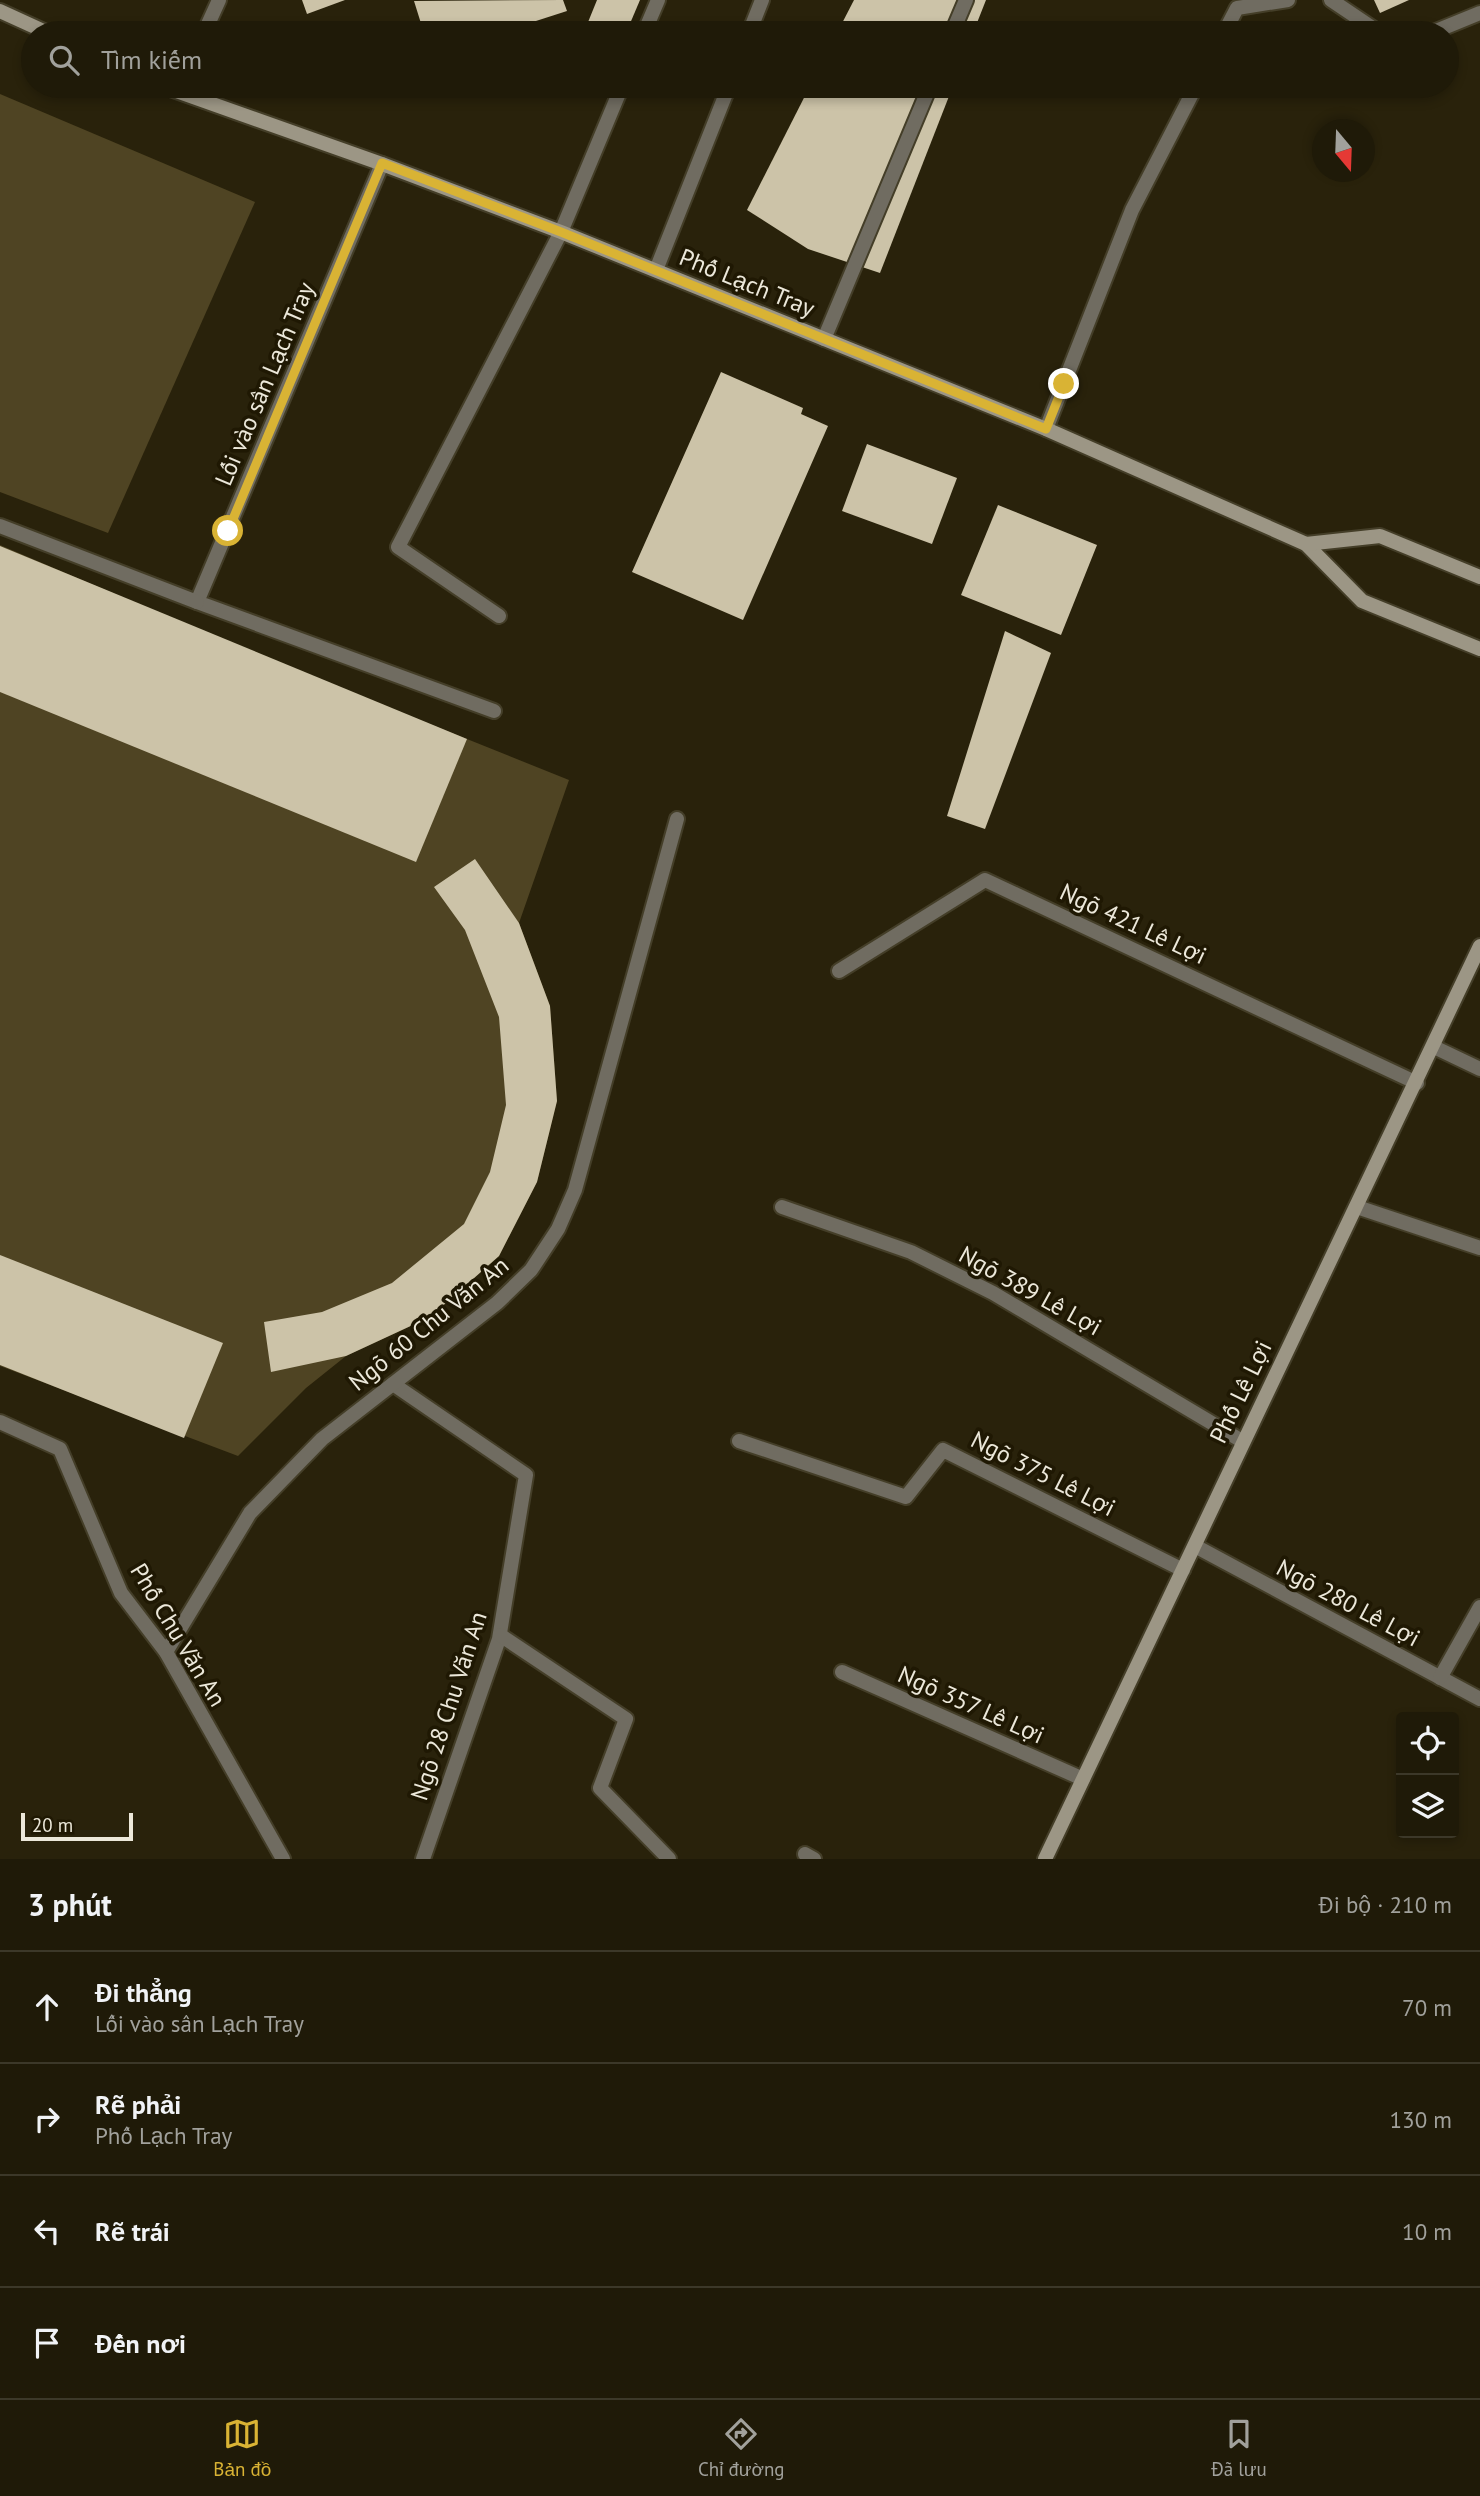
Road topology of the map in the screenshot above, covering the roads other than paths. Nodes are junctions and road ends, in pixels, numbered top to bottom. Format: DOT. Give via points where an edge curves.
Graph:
graph roads {
  1 [pos="219,0"];
  2 [pos="658,0"];
  3 [pos="762,0"];
  4 [pos="966,0"];
  5 [pos="1288,0"];
  6 [pos="1331,0"];
  7 [pos="0,11"];
  8 [pos="1480,13"];
  9 [pos="22,21"];
  10 [pos="209,21"];
  11 [pos="649,21"];
  12 [pos="754,21"];
  13 [pos="957,21"];
  14 [pos="1230,21"];
  15 [pos="1362,21"];
  16 [pos="1459,22"];
  17 [pos="204,98"];
  18 [pos="617,98"];
  19 [pos="724,98"];
  20 [pos="925,98"];
  21 [pos="1190,98"];
  22 [pos="382,163"];
  23 [pos="561,232"];
  24 [pos="656,270"];
  25 [pos="824,339"];
  26 [pos="1046,429"];
  27 [pos="0,526"];
  28 [pos="1306,544"];
  29 [pos="1480,577"];
  30 [pos="197,602"];
  31 [pos="499,616"];
  32 [pos="1480,649"];
  33 [pos="494,710"];
  34 [pos="677,819"];
  35 [pos="1480,946"];
  36 [pos="839,971"];
  37 [pos="1434,1047"];
  38 [pos="1480,1069"];
  39 [pos="1417,1083"];
  40 [pos="782,1207"];
  41 [pos="1357,1207"];
  42 [pos="1480,1248"];
  43 [pos="393,1384"];
  44 [pos="0,1422"];
  45 [pos="739,1441"];
  46 [pos="1242,1441"];
  47 [pos="1195,1546"];
  48 [pos="1183,1570"];
  49 [pos="1480,1606"];
  50 [pos="500,1635"];
  51 [pos="166,1653"];
  52 [pos="842,1672"];
  53 [pos="1440,1678"];
  54 [pos="1480,1699"];
  55 [pos="1083,1779"];
  56 [pos="283,1859"];
  57 [pos="423,1859"];
  58 [pos="669,1859"];
  59 [pos="1045,1859"];
  1 -- 10 [label="street"];
  2 -- 11 [label="street"];
  3 -- 12 [label="street"];
  4 -- 13 [label="street"];
  5 -- 14 [label="street" via="1237,8"];
  6 -- 15 [label="street"];
  7 -- 9 [label="main road"];
  8 -- 16 [label="street"];
  17 -- 22 [label="main road, Phố Lạch Tray"];
  18 -- 23 [label="street"];
  19 -- 24 [label="street"];
  20 -- 25 [label="street"];
  21 -- 26 [label="street" via="1132,209"];
  22 -- 23 [label="main road, Phố Lạch Tray"];
  22 -- 30 [label="street, Lối vào sân Lạch Tray"];
  23 -- 24 [label="main road, Phố Lạch Tray"];
  23 -- 31 [label="street" via="398,547"];
  24 -- 25 [label="main road, Phố Lạch Tray"];
  25 -- 26 [label="main road, Phố Lạch Tray"];
  26 -- 28 [label="main road, Phố Lạch Tray"];
  27 -- 30 [label="street"];
  28 -- 29 [label="main road" via="1380,536"];
  28 -- 32 [label="main road, Phố Lạch Tray" via="1362,601"];
  30 -- 33 [label="street"];
  34 -- 43 [label="street, Ngõ 60 Chu Văn An" via="575,1190 558,1230 531,1270 497,1303"];
  35 -- 37 [label="main road, Phố Lê Lợi"];
  36 -- 39 [label="street, Ngõ 421 Lê Lợi" via="985,880"];
  37 -- 38 [label="street"];
  37 -- 39 [label="main road, Phố Lê Lợi"];
  39 -- 41 [label="main road, Phố Lê Lợi"];
  40 -- 46 [label="street, Ngõ 389 Lê Lợi" via="911,1252 993,1293"];
  41 -- 42 [label="street"];
  41 -- 46 [label="main road, Phố Lê Lợi"];
  43 -- 50 [label="street, Ngõ 28 Chu Văn An" via="526,1475"];
  43 -- 51 [label="street, Ngõ 60 Chu Văn An" via="321,1439 250,1513"];
  44 -- 51 [label="street, Phố Chu Văn An" via="60,1449 121,1593"];
  45 -- 48 [label="street, Ngõ 375 Lê Lợi" via="906,1497 943,1450"];
  46 -- 47 [label="main road, Phố Lê Lợi"];
  47 -- 48 [label="main road, Phố Lê Lợi"];
  47 -- 53 [label="street, Ngõ 280 Lê Lợi"];
  48 -- 55 [label="main road, Phố Lê Lợi"];
  49 -- 53 [label="street"];
  50 -- 57 [label="street, Ngõ 28 Chu Văn An"];
  50 -- 58 [label="street" via="626,1719 600,1788"];
  51 -- 56 [label="street, Phố Chu Văn An"];
  52 -- 55 [label="street, Ngõ 357 Lê Lợi"];
  53 -- 54 [label="street, Ngõ 280 Lê Lợi"];
  55 -- 59 [label="main road, Phố Lê Lợi"];
}
